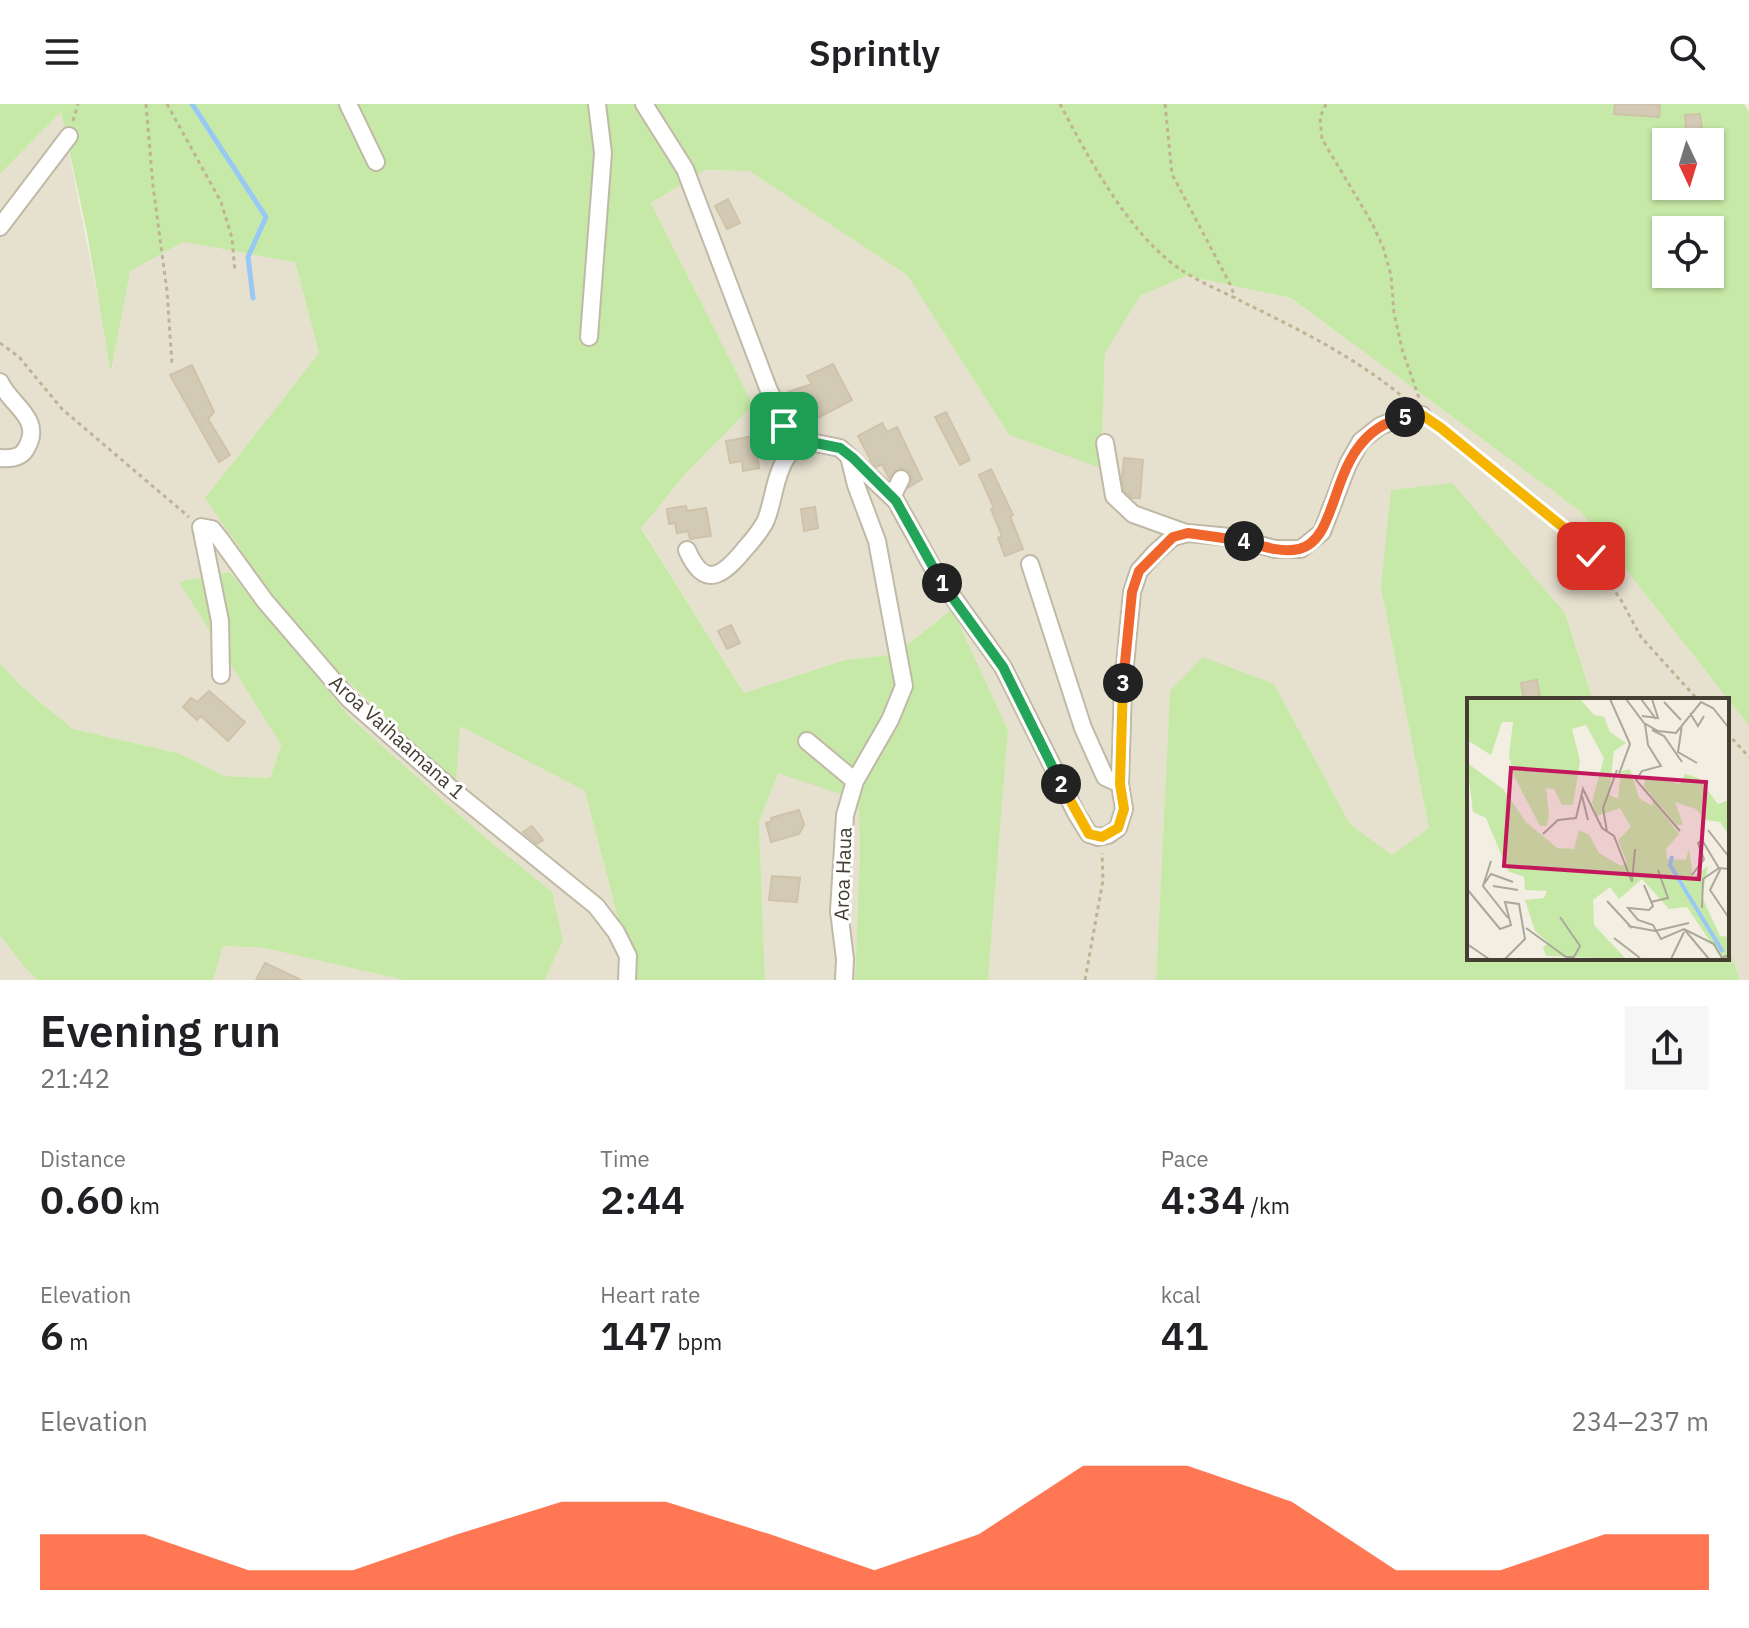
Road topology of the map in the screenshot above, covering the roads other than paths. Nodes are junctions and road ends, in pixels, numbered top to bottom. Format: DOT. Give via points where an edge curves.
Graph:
graph roads {
  1 [pos="348,104"];
  2 [pos="597,104"];
  3 [pos="644,104"];
  4 [pos="69,136"];
  5 [pos="376,162"];
  6 [pos="0,227"];
  7 [pos="589,337"];
  8 [pos="0,382"];
  9 [pos="1424,416"];
  10 [pos="800,441"];
  11 [pos="1105,443"];
  12 [pos="849,456"];
  13 [pos="0,458"];
  14 [pos="901,479"];
  15 [pos="892,497"];
  16 [pos="1186,533"];
  17 [pos="687,550"];
  18 [pos="1030,564"];
  19 [pos="221,675"];
  20 [pos="807,741"];
  21 [pos="855,781"];
  22 [pos="1120,784"];
  23 [pos="627,980"];
  24 [pos="844,980"];
  1 -- 5 [label="street"];
  2 -- 7 [label="street" via="603,153"];
  3 -- 10 [label="street" via="685,169 781,418 791,438"];
  4 -- 6 [label="street"];
  8 -- 13 [label="street" via="32,426 25,452"];
  9 -- 16 [label="street" via="1380,426 1361,441 1322,532 1301,549"];
  10 -- 12 [label="street" via="840,448"];
  10 -- 17 [label="street" via="781,467 765,522 729,567 720,574 700,573"];
  11 -- 16 [label="street" via="1114,496 1133,514"];
  12 -- 15 [label="street"];
  12 -- 21 [label="street, Aroa Haua" via="877,541 904,686"];
  14 -- 15 [label="street"];
  15 -- 22 [label="street" via="949,593 1003,667 1089,834 1102,837 1118,828 1124,809"];
  16 -- 22 [label="street" via="1155,553 1139,571 1132,592"];
  18 -- 22 [label="street" via="1083,728 1105,777"];
  19 -- 23 [label="street, Aroa Vaihaamana 1" via="220,621 201,527 212,529 227,546 265,601 349,699 596,906 628,956"];
  20 -- 21 [label="street"];
  21 -- 24 [label="street, Aroa Haua" via="845,815 839,911"];
}
